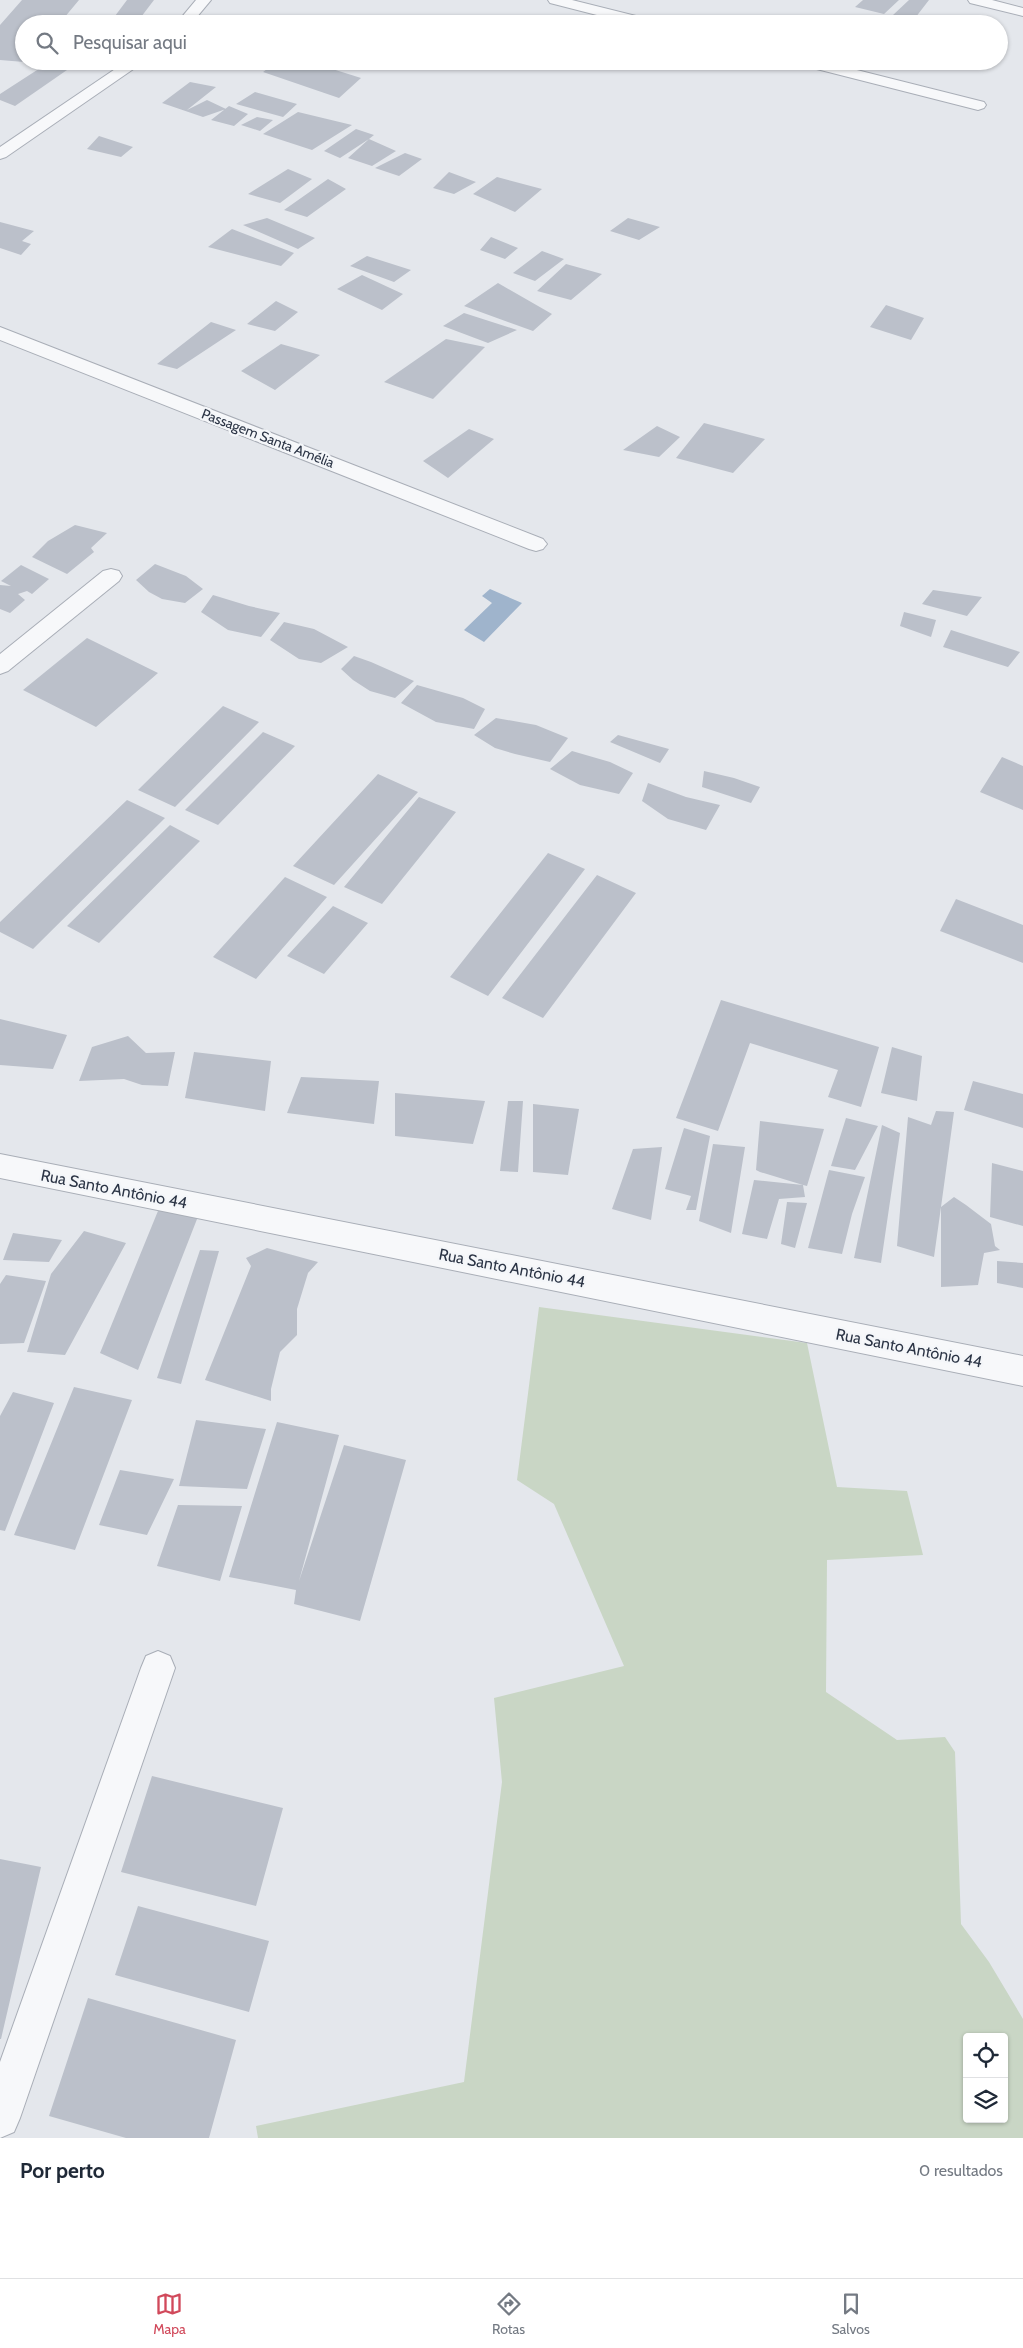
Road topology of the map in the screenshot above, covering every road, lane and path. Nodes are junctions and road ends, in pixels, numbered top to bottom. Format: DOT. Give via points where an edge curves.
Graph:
graph roads {
  1 [pos="204,0"];
  2 [pos="555,0"];
  3 [pos="975,0"];
  4 [pos="1023,12"];
  5 [pos="191,15"];
  6 [pos="615,15"];
  7 [pos="125,70"];
  8 [pos="838,70"];
  9 [pos="978,105"];
  10 [pos="0,154"];
  11 [pos="0,333"];
  12 [pos="536,544"];
  13 [pos="111,576"];
  14 [pos="0,666"];
  15 [pos="0,1166"];
  16 [pos="1023,1370"];
  17 [pos="158,1668"];
  18 [pos="0,2118"];
  1 -- 5 [label="street"];
  2 -- 6 [label="street"];
  3 -- 4 [label="street"];
  7 -- 10 [label="street"];
  8 -- 9 [label="street"];
  11 -- 12 [label="street, Passagem Santa Amélia"];
  13 -- 14 [label="street"];
  15 -- 16 [label="street, Rua Santo Antônio 44"];
  17 -- 18 [label="street"];
}
